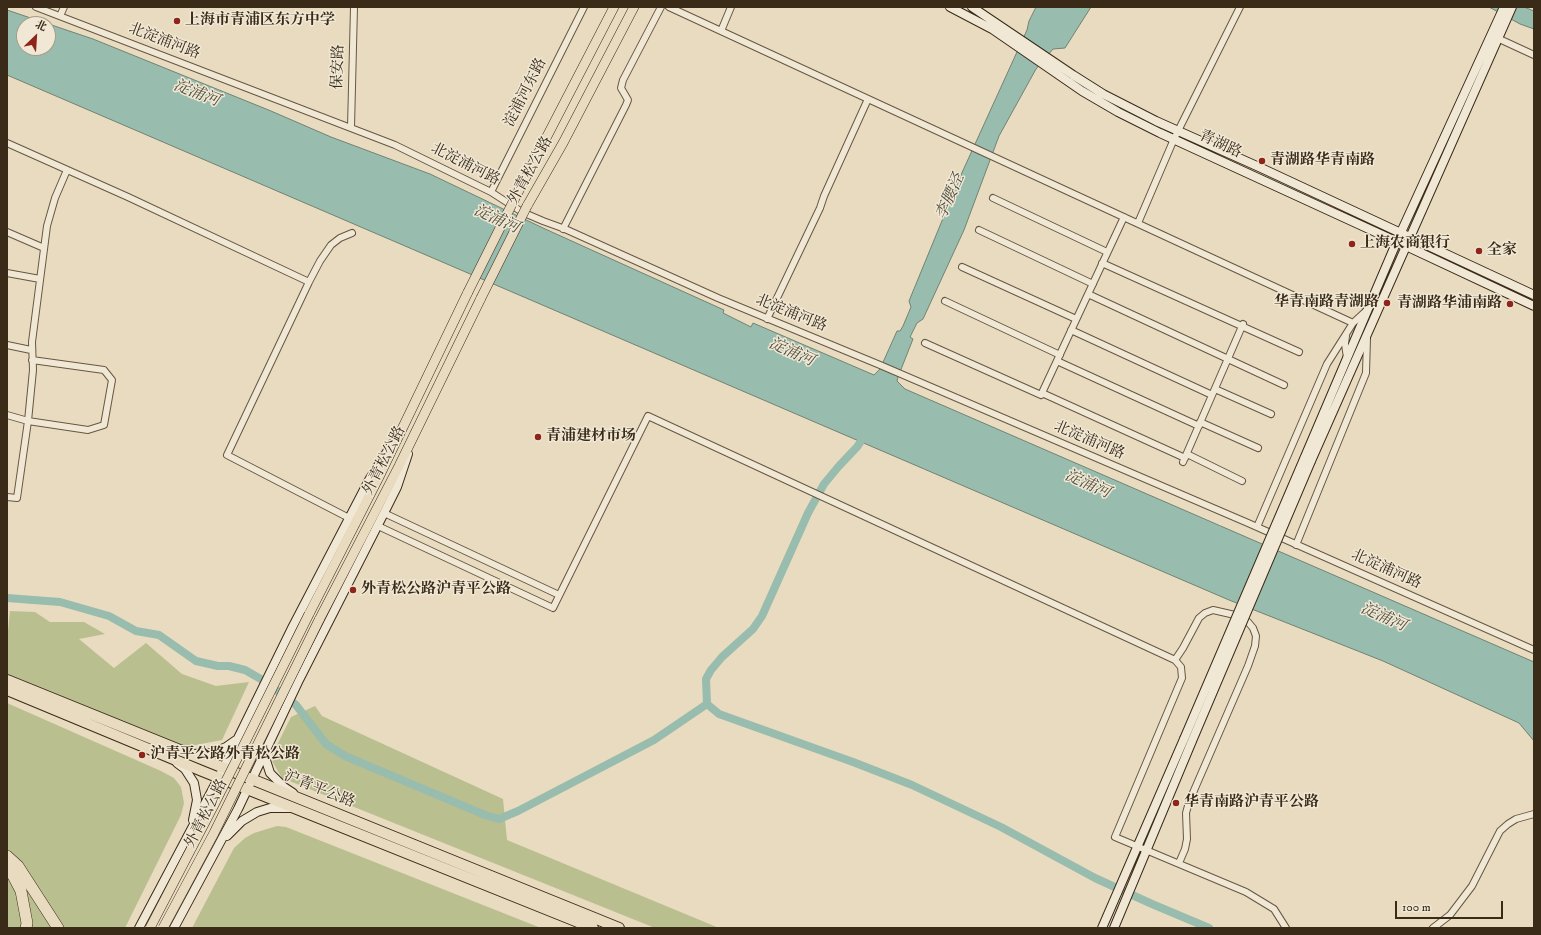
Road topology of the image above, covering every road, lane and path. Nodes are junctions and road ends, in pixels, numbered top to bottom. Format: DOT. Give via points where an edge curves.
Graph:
graph roads {
  1 [pos="36,7"];
  2 [pos="64,7"];
  3 [pos="354,7"];
  4 [pos="584,7"];
  5 [pos="614,7"];
  6 [pos="634,7"];
  7 [pos="661,7"];
  8 [pos="669,7"];
  9 [pos="731,7"];
  10 [pos="950,7"];
  11 [pos="972,7"];
  12 [pos="1240,7"];
  13 [pos="1512,7"];
  14 [pos="1504,13"];
  15 [pos="60,16"];
  16 [pos="721,31"];
  17 [pos="1495,37"];
  18 [pos="1019,42"];
  19 [pos="1534,55"];
  20 [pos="1047,62"];
  21 [pos="868,99"];
  22 [pos="351,127"];
  23 [pos="1178,131"];
  24 [pos="1174,139"];
  25 [pos="7,143"];
  26 [pos="67,170"];
  27 [pos="491,192"];
  28 [pos="993,198"];
  29 [pos="1124,217"];
  30 [pos="1138,223"];
  31 [pos="563,228"];
  32 [pos="979,230"];
  33 [pos="7,232"];
  34 [pos="352,233"];
  35 [pos="1399,238"];
  36 [pos="1408,242"];
  37 [pos="44,248"];
  38 [pos="1107,252"];
  39 [pos="1102,263"];
  40 [pos="962,267"];
  41 [pos="7,273"];
  42 [pos="40,279"];
  43 [pos="309,282"];
  44 [pos="1093,284"];
  45 [pos="1088,294"];
  46 [pos="1534,296"];
  47 [pos="945,301"];
  48 [pos="1534,306"];
  49 [pos="1369,309"];
  50 [pos="768,319"];
  51 [pos="1076,319"];
  52 [pos="1353,323"];
  53 [pos="1243,325"];
  54 [pos="1071,330"];
  55 [pos="1347,332"];
  56 [pos="1367,336"];
  57 [pos="925,343"];
  58 [pos="7,344"];
  59 [pos="31,350"];
  60 [pos="1299,352"];
  61 [pos="1060,355"];
  62 [pos="1347,358"];
  63 [pos="1228,359"];
  64 [pos="32,360"];
  65 [pos="1057,361"];
  66 [pos="1284,385"];
  67 [pos="1213,392"];
  68 [pos="1042,393"];
  69 [pos="1270,414"];
  70 [pos="7,415"];
  71 [pos="28,421"];
  72 [pos="1200,424"];
  73 [pos="401,430"];
  74 [pos="411,441"];
  75 [pos="1258,448"];
  76 [pos="1185,458"];
  77 [pos="1308,460"];
  78 [pos="1242,481"];
  79 [pos="7,497"];
  80 [pos="384,514"];
  81 [pos="349,518"];
  82 [pos="378,526"];
  83 [pos="1257,527"];
  84 [pos="1296,545"];
  85 [pos="559,595"];
  86 [pos="1534,650"];
  87 [pos="1174,660"];
  88 [pos="7,680"];
  89 [pos="7,690"];
  90 [pos="249,716"];
  91 [pos="243,729"];
  92 [pos="275,730"];
  93 [pos="1188,740"];
  94 [pos="188,753"];
  95 [pos="264,754"];
  96 [pos="164,755"];
  97 [pos="229,776"];
  98 [pos="252,779"];
  99 [pos="247,789"];
  100 [pos="315,804"];
  101 [pos="300,810"];
  102 [pos="1534,814"];
  103 [pos="184,844"];
  104 [pos="220,844"];
  105 [pos="1138,847"];
  106 [pos="1147,851"];
  107 [pos="7,856"];
  108 [pos="1179,863"];
  109 [pos="7,868"];
  110 [pos="1285,925"];
  111 [pos="26,928"];
  112 [pos="58,928"];
  113 [pos="139,928"];
  114 [pos="150,928"];
  115 [pos="163,928"];
  116 [pos="174,928"];
  117 [pos="593,928"];
  118 [pos="619,928"];
  119 [pos="1102,928"];
  120 [pos="1114,928"];
  121 [pos="1433,928"];
  1 -- 15 [label="street, 北淀浦河路"];
  2 -- 15 [label="street"];
  3 -- 22 [label="street, 保安路"];
  4 -- 27 [label="street, 淀浦河东路"];
  5 -- 73 [label="main road, 外青松公路, bridge" via="514,200"];
  6 -- 74 [label="main road, 外青松公路, bridge" via="528,206"];
  7 -- 31 [label="street" via="623,80 621,88 628,100 626,105"];
  8 -- 16 [label="street"];
  9 -- 16 [label="street"];
  10 -- 18 [label="main road, 青湖路"];
  11 -- 18 [label="main road, 青湖路"];
  12 -- 23 [label="street"];
  13 -- 14 [label="main road"];
  14 -- 17 [label="main road"];
  15 -- 22 [label="street, 北淀浦河路"];
  16 -- 21 [label="street"];
  17 -- 19 [label="street"];
  17 -- 35 [label="main road"];
  17 -- 36 [label="main road"];
  18 -- 20 [label="main road, 青湖路"];
  20 -- 23 [label="main road, 青湖路" via="1103,94"];
  20 -- 24 [label="main road, 青湖路" via="1082,91"];
  21 -- 29 [label="street"];
  21 -- 50 [label="street"];
  22 -- 27 [label="street, 北淀浦河路" via="395,145"];
  23 -- 24 [label="street"];
  23 -- 35 [label="main road, 青湖路"];
  24 -- 30 [label="street"];
  24 -- 35 [label="main road, 青湖路"];
  25 -- 26 [label="street"];
  26 -- 37 [label="street" via="50,212"];
  26 -- 43 [label="street"];
  27 -- 31 [label="street, 北淀浦河路" via="522,212"];
  28 -- 38 [label="street"];
  29 -- 30 [label="street"];
  29 -- 38 [label="street"];
  30 -- 52 [label="street"];
  31 -- 50 [label="street, 北淀浦河路"];
  32 -- 44 [label="street"];
  33 -- 37 [label="street"];
  34 -- 43 [label="street" via="331,245"];
  35 -- 36 [label="main road, 青湖路"];
  35 -- 49 [label="main road"];
  36 -- 46 [label="main road, 青湖路"];
  36 -- 48 [label="main road, 青湖路"];
  36 -- 56 [label="main road"];
  37 -- 42 [label="street"];
  38 -- 39 [label="street"];
  39 -- 44 [label="street"];
  39 -- 53 [label="street"];
  40 -- 51 [label="street"];
  41 -- 42 [label="street"];
  42 -- 59 [label="street"];
  43 -- 81 [label="street" via="227,455"];
  44 -- 45 [label="street"];
  45 -- 51 [label="street"];
  45 -- 63 [label="street"];
  47 -- 61 [label="street"];
  49 -- 52 [label="street"];
  49 -- 62 [label="main road"];
  50 -- 83 [label="street, 北淀浦河路"];
  51 -- 54 [label="street"];
  52 -- 55 [label="street"];
  53 -- 60 [label="street"];
  53 -- 63 [label="street"];
  54 -- 61 [label="street"];
  54 -- 67 [label="street"];
  55 -- 62 [label="street"];
  55 -- 83 [label="street" via="1327,364"];
  56 -- 77 [label="main road"];
  56 -- 84 [label="street" via="1366,373"];
  57 -- 68 [label="street" via="1041,395"];
  58 -- 59 [label="street"];
  59 -- 64 [label="street"];
  61 -- 65 [label="street"];
  62 -- 77 [label="main road"];
  63 -- 66 [label="street"];
  63 -- 67 [label="street"];
  64 -- 71 [label="street"];
  64 -- 71 [label="street" via="104,370 112,380 104,425 88,430"];
  65 -- 68 [label="street"];
  65 -- 72 [label="street"];
  67 -- 69 [label="street"];
  67 -- 72 [label="street"];
  68 -- 76 [label="street"];
  70 -- 71 [label="street"];
  71 -- 79 [label="street" via="17,498"];
  72 -- 75 [label="street"];
  72 -- 76 [label="street"];
  73 -- 81 [label="main road" via="376,468"];
  73 -- 114 [label="main road, 外青松公路, bridge"];
  74 -- 80 [label="main road" via="402,473"];
  74 -- 115 [label="main road, 外青松公路, bridge"];
  76 -- 78 [label="street"];
  77 -- 93 [label="main road, bridge"];
  80 -- 82 [label="main road"];
  80 -- 85 [label="street"];
  81 -- 90 [label="main road"];
  82 -- 85 [label="street" via="553,608"];
  82 -- 92 [label="main road"];
  83 -- 84 [label="street, 北淀浦河路"];
  84 -- 86 [label="street, 北淀浦河路"];
  85 -- 87 [label="street" via="648,416"];
  87 -- 105 [label="street" via="1181,667 1182,678 1115,837"];
  87 -- 108 [label="street" via="1199,618 1213,610 1235,614 1248,622 1256,636 1248,666 1189,802 1186,813 1187,839"];
  88 -- 94 [label="highway, 沪青平公路"];
  89 -- 96 [label="highway, 沪青平公路"];
  90 -- 91 [label="main road"];
  90 -- 92 [label="main road" via="251,727 256,732 266,734"];
  91 -- 94 [label="main road" via="234,742 226,747 204,754"];
  91 -- 97 [label="main road"];
  92 -- 95 [label="main road"];
  92 -- 97 [label="main road" via="261,748"];
  93 -- 105 [label="main road"];
  93 -- 106 [label="main road"];
  94 -- 97 [label="highway, 沪青平公路"];
  95 -- 98 [label="main road"];
  95 -- 100 [label="main road" via="269,772 278,782"];
  96 -- 97 [label="highway, 沪青平公路"];
  96 -- 103 [label="main road" via="185,769 194,783 196,809"];
  97 -- 98 [label="highway, 沪青平公路"];
  97 -- 99 [label="highway, 沪青平公路"];
  97 -- 103 [label="main road"];
  97 -- 104 [label="main road" via="228,812"];
  98 -- 99 [label="main road"];
  98 -- 100 [label="highway, 沪青平公路"];
  99 -- 101 [label="highway, 沪青平公路"];
  99 -- 104 [label="main road"];
  100 -- 118 [label="highway, 沪青平公路"];
  101 -- 104 [label="main road" via="270,808 256,812 239,823"];
  101 -- 117 [label="highway, 沪青平公路"];
  102 -- 121 [label="street" via="1516,819 1500,831 1472,886 1450,915"];
  103 -- 113 [label="main road"];
  104 -- 116 [label="main road"];
  105 -- 106 [label="street"];
  105 -- 119 [label="main road"];
  106 -- 108 [label="street"];
  106 -- 120 [label="main road"];
  107 -- 112 [label="highway" via="18,866"];
  108 -- 110 [label="street" via="1246,892 1274,909"];
  109 -- 111 [label="highway" via="21,891"];
}
